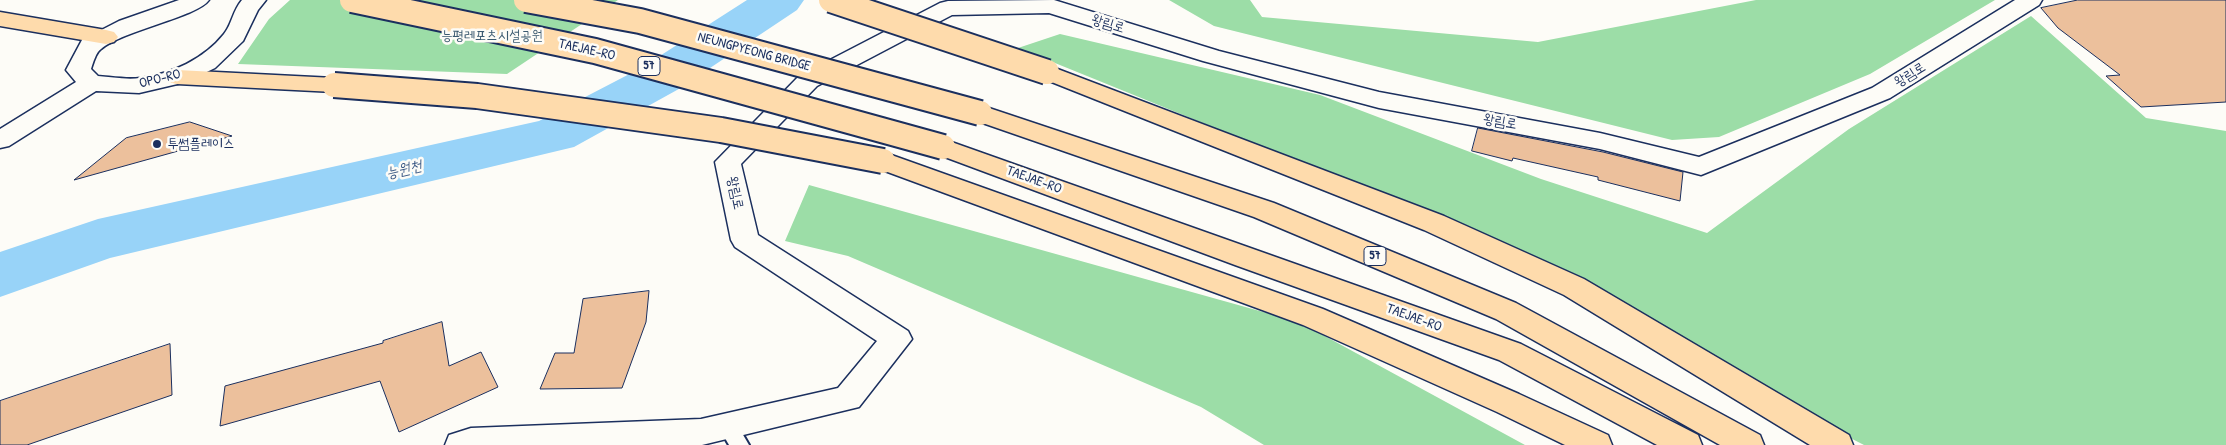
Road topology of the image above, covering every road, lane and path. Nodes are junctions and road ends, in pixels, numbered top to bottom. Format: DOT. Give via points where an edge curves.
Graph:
graph roads {
  1 [pos="198,0"];
  2 [pos="255,0"];
  3 [pos="352,0"];
  4 [pos="526,0"];
  5 [pos="831,0"];
  6 [pos="2031,0"];
  7 [pos="950,4"];
  8 [pos="0,19"];
  9 [pos="106,37"];
  10 [pos="177,77"];
  11 [pos="92,83"];
  12 [pos="0,140"];
  13 [pos="734,435"];
  14 [pos="462,445"];
  15 [pos="1596,445"];
  16 [pos="1686,445"];
  17 [pos="1748,445"];
  18 [pos="1837,445"];
  1 -- 9 [label="street"];
  2 -- 10 [label="street, OPO-RO" via="248,7 234,36 207,63"];
  3 -- 16 [label="highway, TAEJAE-RO / 57, bridge" via="594,51 943,147 1510,352"];
  4 -- 17 [label="highway, NEUNGPYEONG BRIDGE / 57, bridge" via="640,21 980,113 1264,210 1506,310"];
  5 -- 18 [label="highway, bridge" via="1047,72 1434,223 1574,287"];
  6 -- 7 [label="street, 왕림로" via="1881,93 1701,166 1600,141 1379,100 1211,56 1051,6"];
  7 -- 13 [label="street, 왕림로" via="808,80 728,162 745,240 896,339 848,398"];
  8 -- 9 [label="highway"];
  9 -- 11 [label="street" via="90,45 78,70"];
  10 -- 11 [label="street, OPO-RO" via="139,86"];
  10 -- 15 [label="highway, bridge" via="478,96 721,130 883,161 1313,317"];
  11 -- 12 [label="street"];
  13 -- 14 [label="street, 왕림로" via="701,432 471,442"];
}
